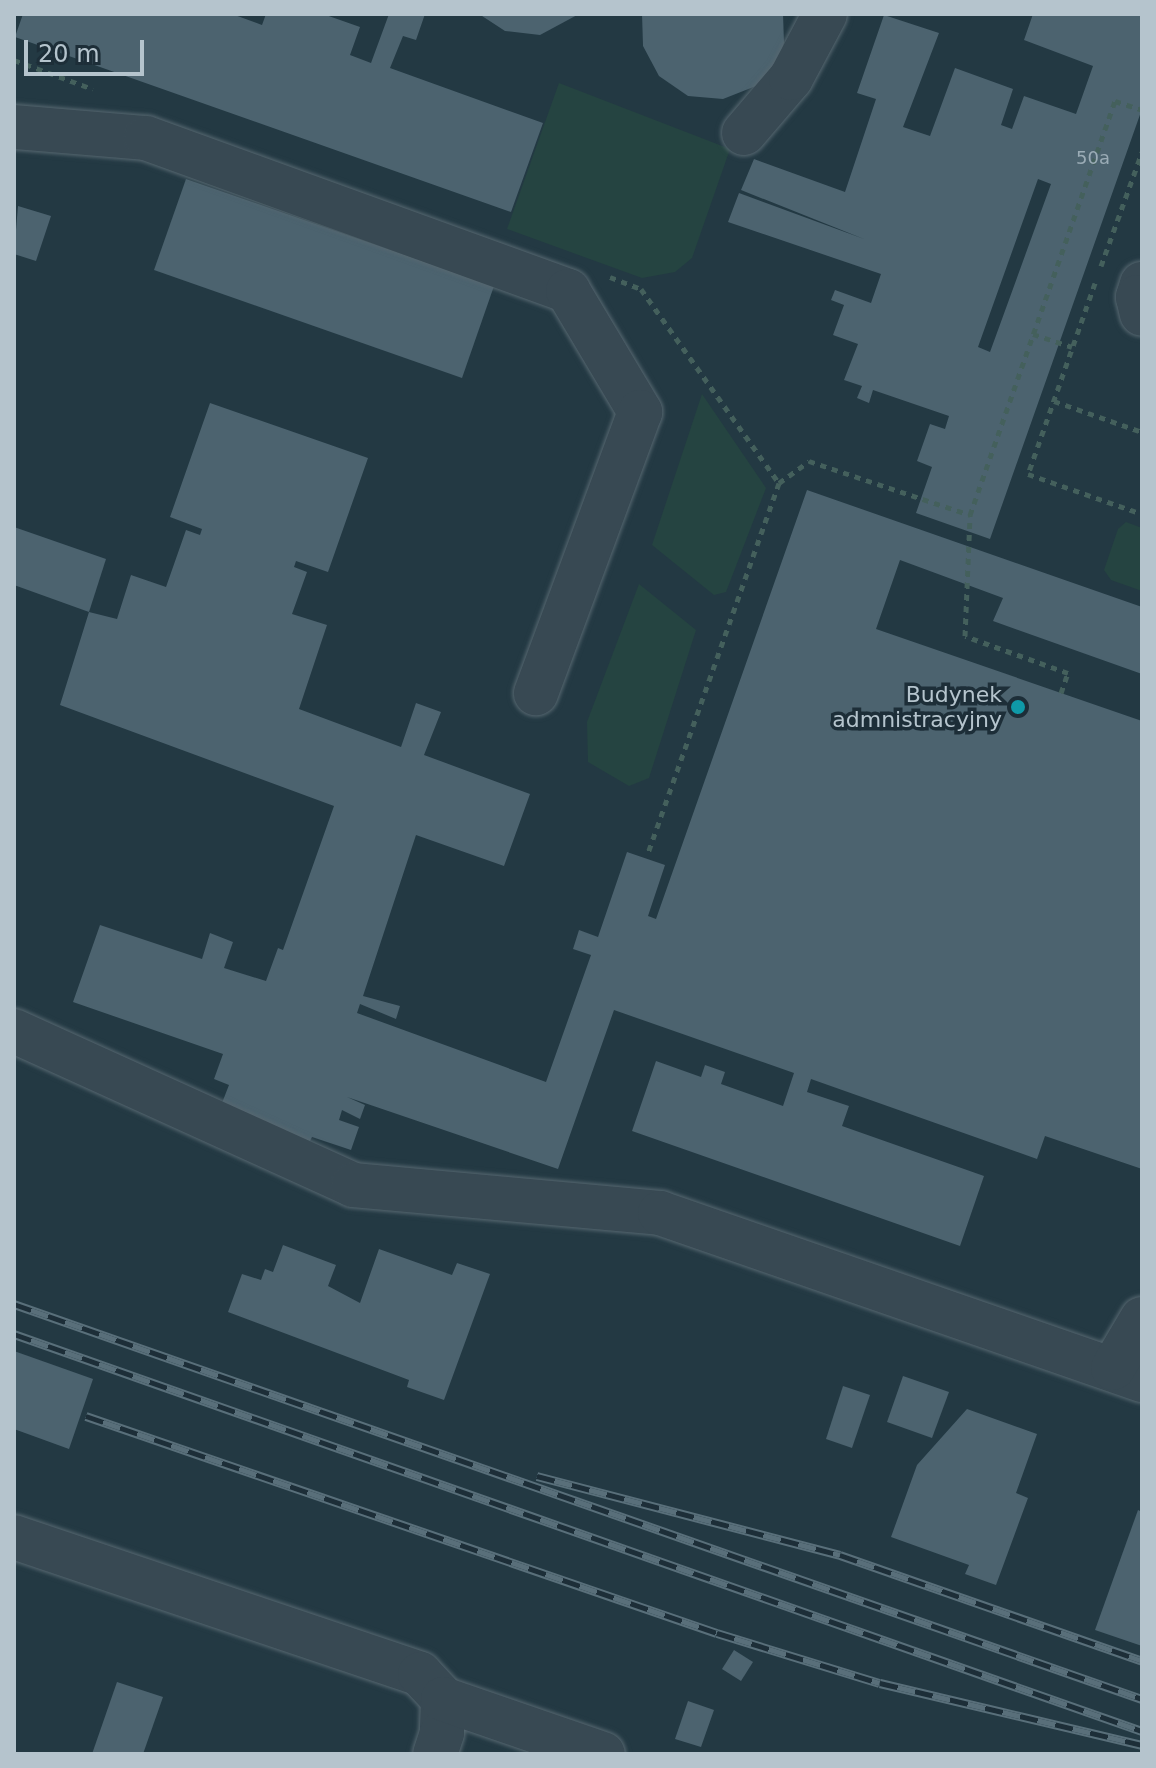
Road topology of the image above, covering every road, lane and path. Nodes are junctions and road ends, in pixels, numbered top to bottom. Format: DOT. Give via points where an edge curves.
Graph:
graph roads {
  1 [pos="825,14"];
  2 [pos="14,60"];
  3 [pos="104,93"];
  4 [pos="1142,110"];
  5 [pos="14,127"];
  6 [pos="744,133"];
  7 [pos="1142,152"];
  8 [pos="597,272"];
  9 [pos="1142,284"];
  10 [pos="1142,314"];
  11 [pos="1033,334"];
  12 [pos="1072,347"];
  13 [pos="1054,401"];
  14 [pos="1142,432"];
  15 [pos="779,483"];
  16 [pos="1142,514"];
  17 [pos="970,515"];
  18 [pos="536,693"];
  19 [pos="1061,693"];
  20 [pos="648,852"];
  21 [pos="14,1031"];
  22 [pos="1142,1319"];
  23 [pos="1128,1374"];
  24 [pos="14,1537"];
  25 [pos="443,1699"];
  26 [pos="435,1754"];
  27 [pos="603,1754"];
  1 -- 6 [label="lane" via="791,78"];
  2 -- 3 [label="path"];
  4 -- 11 [label="path" via="1115,101"];
  5 -- 18 [label="lane" via="146,138 568,291 640,412"];
  7 -- 12 [label="path"];
  8 -- 15 [label="path" via="641,289"];
  9 -- 10 [label="lane"];
  11 -- 12 [label="path"];
  11 -- 17 [label="path"];
  12 -- 13 [label="path"];
  13 -- 14 [label="path"];
  13 -- 16 [label="path" via="1028,474"];
  15 -- 17 [label="path" via="809,461"];
  15 -- 20 [label="path"];
  17 -- 19 [label="path" via="965,636 1068,673"];
  21 -- 23 [label="lane" via="353,1185 660,1213"];
  22 -- 23 [label="lane"];
  24 -- 25 [label="lane" via="420,1674"];
  25 -- 26 [label="lane"];
  25 -- 27 [label="lane"];
}
